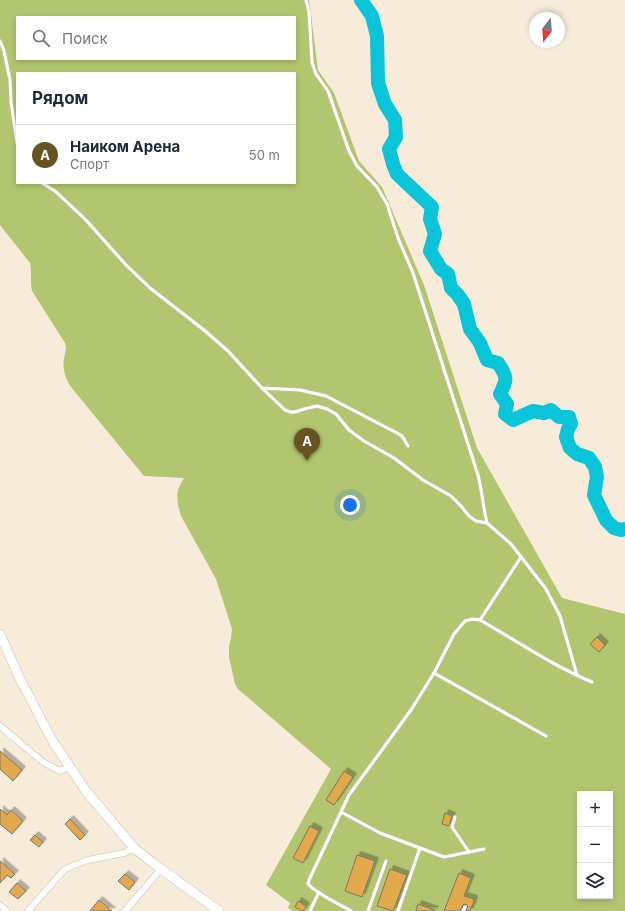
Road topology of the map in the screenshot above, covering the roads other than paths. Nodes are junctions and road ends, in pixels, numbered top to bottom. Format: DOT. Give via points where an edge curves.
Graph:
graph roads {
  1 [pos="306,0"];
  2 [pos="0,41"];
  3 [pos="16,136"];
  4 [pos="44,184"];
  5 [pos="262,388"];
  6 [pos="408,446"];
  7 [pos="487,524"];
  8 [pos="522,557"];
  9 [pos="480,620"];
  10 [pos="0,634"];
  11 [pos="434,674"];
  12 [pos="577,675"];
  13 [pos="592,682"];
  14 [pos="0,726"];
  15 [pos="546,736"];
  16 [pos="70,767"];
  17 [pos="341,812"];
  18 [pos="455,817"];
  19 [pos="134,848"];
  20 [pos="420,848"];
  21 [pos="484,849"];
  22 [pos="469,852"];
  23 [pos="386,862"];
  24 [pos="161,869"];
  25 [pos="319,892"];
  26 [pos="0,905"];
  27 [pos="464,907"];
  28 [pos="7,911"];
  29 [pos="28,911"];
  30 [pos="125,911"];
  31 [pos="220,911"];
  32 [pos="310,911"];
  33 [pos="351,911"];
  34 [pos="368,911"];
  35 [pos="398,911"];
  36 [pos="463,911"];
  1 -- 7 [label="lane" via="312,62 316,74 328,91 349,151 357,166 377,187 387,204 413,272 482,488"];
  2 -- 3 [label="lane" via="10,80"];
  4 -- 5 [label="lane" via="86,219 150,288 228,351"];
  5 -- 6 [label="lane" via="300,390 326,396 402,436"];
  5 -- 7 [label="lane" via="285,410 295,412 317,406 336,414 349,430 364,441 451,496 476,521"];
  7 -- 8 [label="lane"];
  8 -- 9 [label="lane"];
  8 -- 12 [label="lane" via="546,589 560,616"];
  9 -- 11 [label="lane" via="465,621 459,627"];
  9 -- 12 [label="lane"];
  10 -- 16 [label="street" via="48,733"];
  11 -- 15 [label="lane"];
  11 -- 17 [label="lane" via="349,795"];
  12 -- 13 [label="lane"];
  14 -- 16 [label="street" via="42,762 59,771"];
  16 -- 19 [label="street"];
  17 -- 20 [label="lane" via="380,832"];
  17 -- 25 [label="lane" via="309,880 308,884"];
  18 -- 22 [label="lane" via="452,828"];
  19 -- 24 [label="street"];
  19 -- 29 [label="street" via="64,869"];
  20 -- 22 [label="lane" via="444,857"];
  20 -- 35 [label="lane"];
  21 -- 22 [label="lane"];
  23 -- 34 [label="lane"];
  24 -- 30 [label="street"];
  24 -- 31 [label="street"];
  25 -- 32 [label="lane"];
  25 -- 33 [label="lane"];
  26 -- 28 [label="street"];
  27 -- 36 [label="lane"];
}
